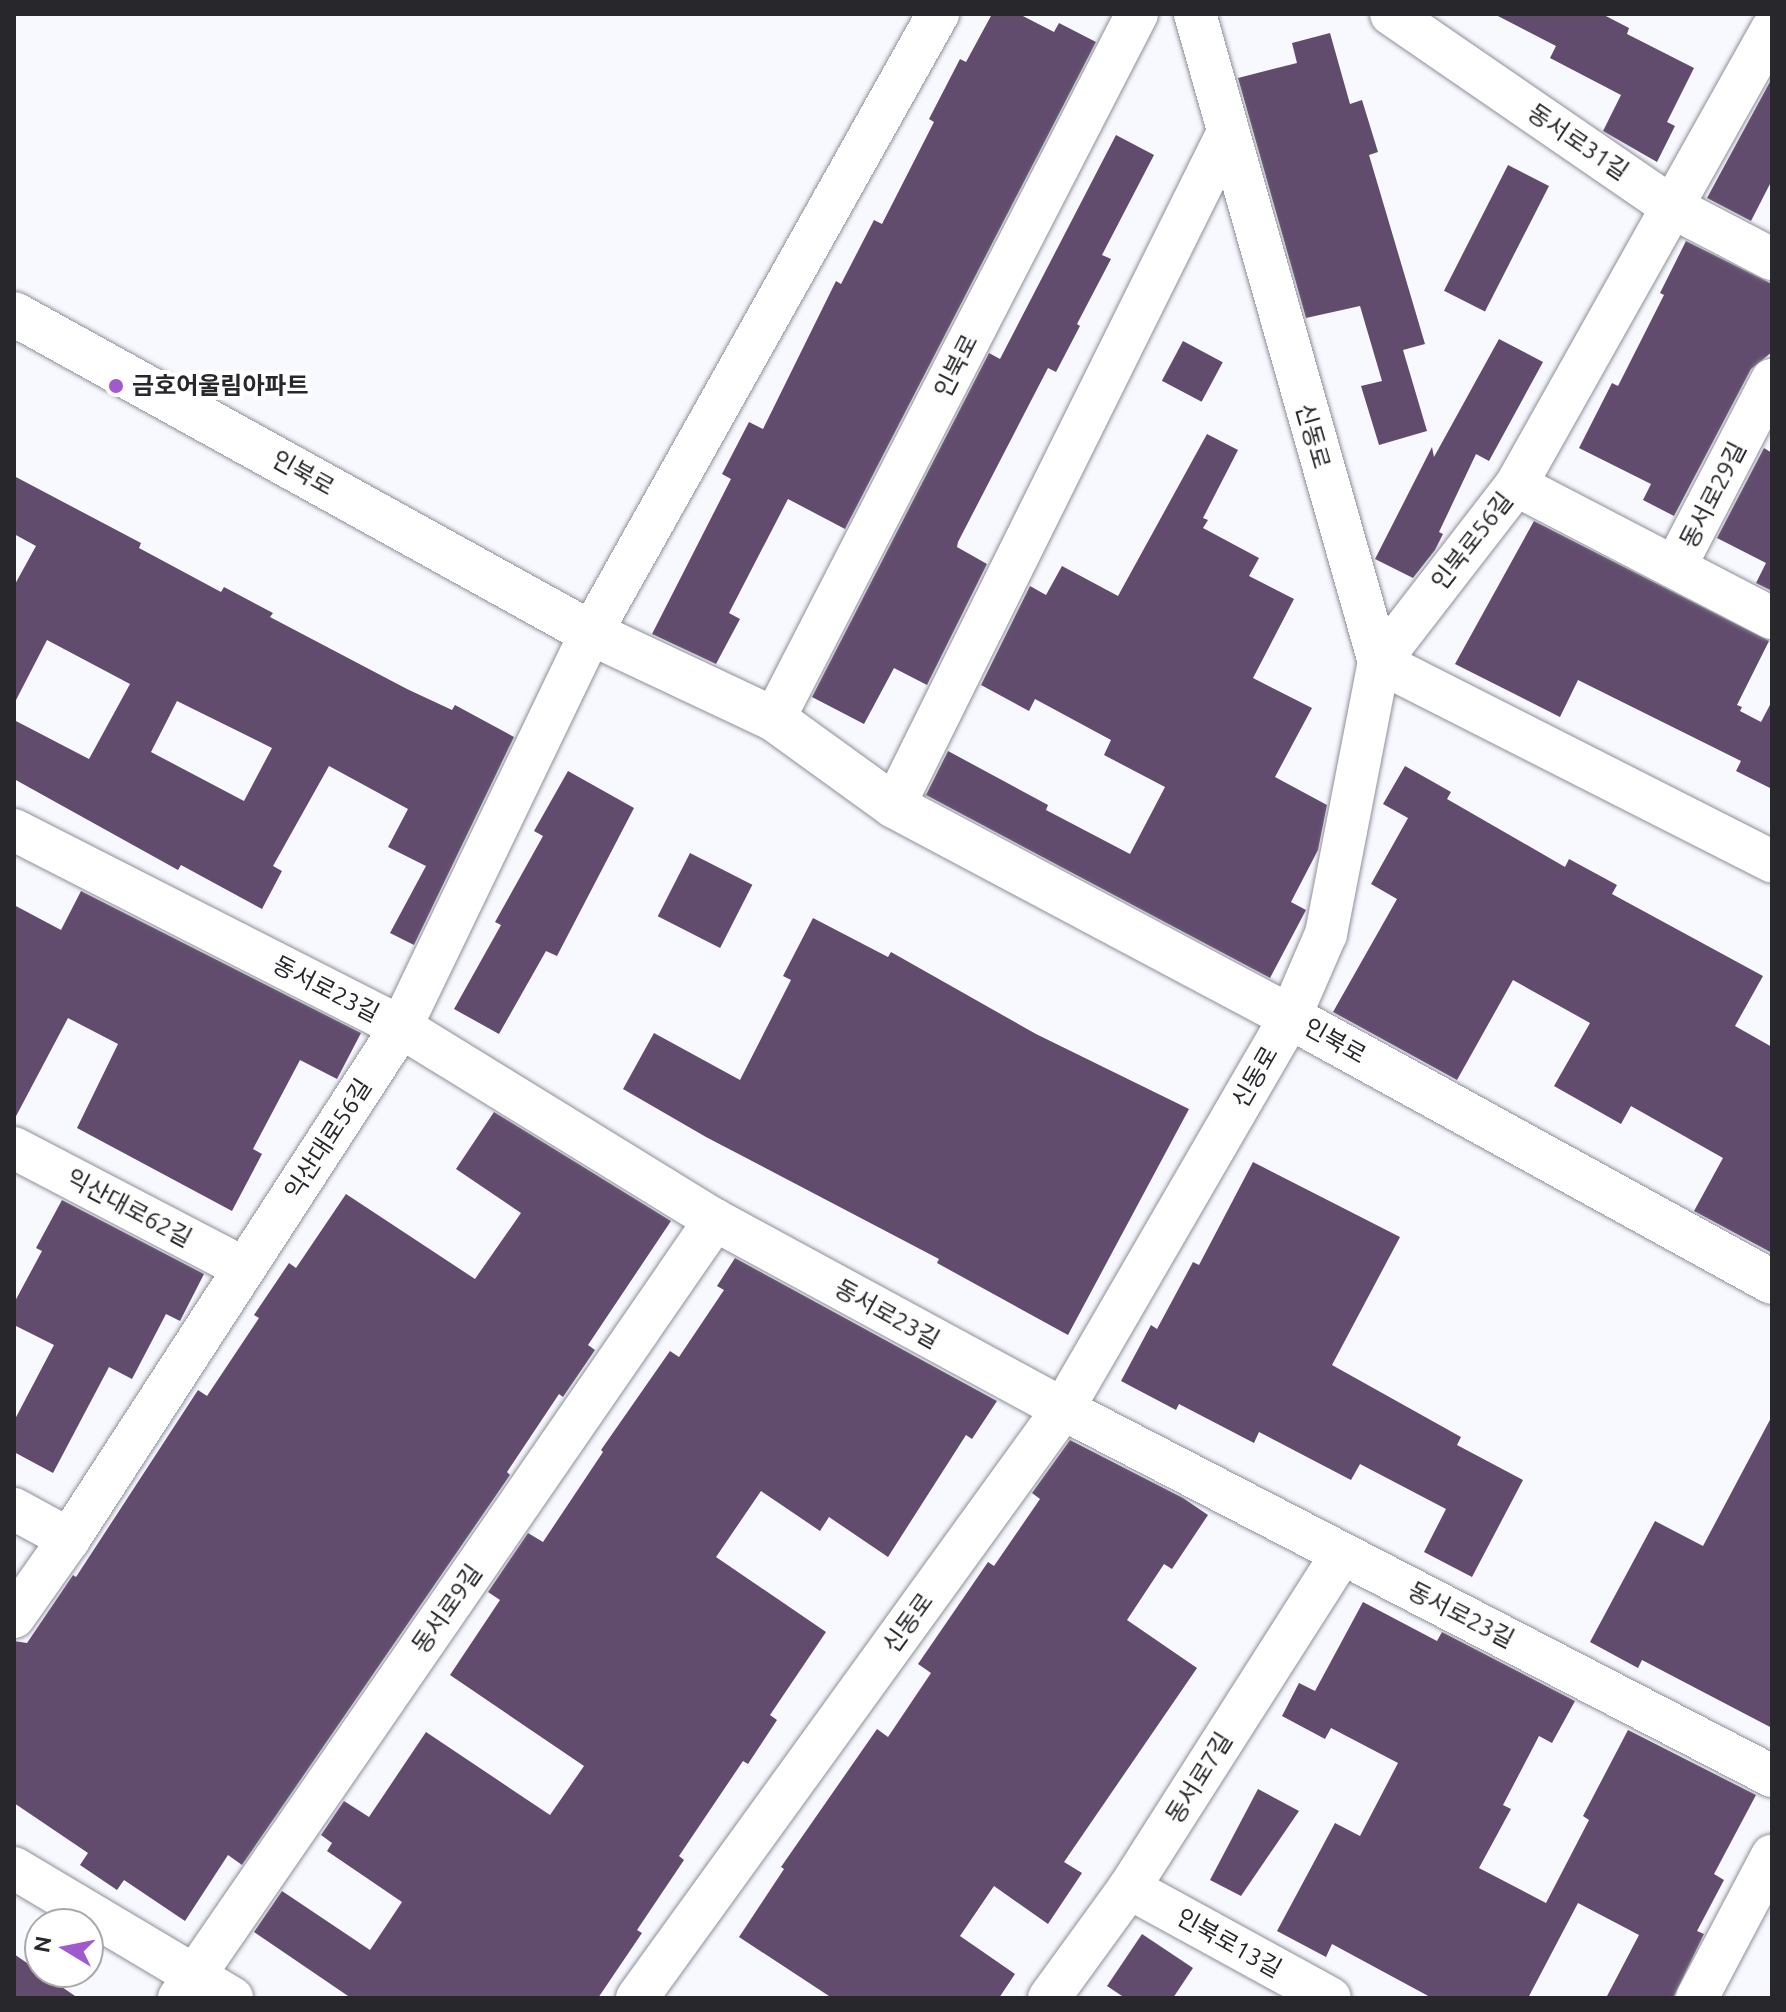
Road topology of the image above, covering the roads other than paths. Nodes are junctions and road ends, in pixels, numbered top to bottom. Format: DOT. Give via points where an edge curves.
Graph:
graph roads {
  1 [pos="938,14"];
  2 [pos="1137,14"];
  3 [pos="1195,14"];
  4 [pos="1391,14"];
  5 [pos="1772,29"];
  6 [pos="1226,136"];
  7 [pos="1670,206"];
  8 [pos="1772,259"];
  9 [pos="14,314"];
  10 [pos="1772,380"];
  11 [pos="1516,485"];
  12 [pos="1675,567"];
  13 [pos="1772,618"];
  14 [pos="591,633"];
  15 [pos="1379,662"];
  16 [pos="774,719"];
  17 [pos="894,806"];
  18 [pos="14,830"];
  19 [pos="1772,861"];
  20 [pos="1290,1017"];
  21 [pos="401,1027"];
  22 [pos="14,1148"];
  23 [pos="715,1220"];
  24 [pos="244,1268"];
  25 [pos="1772,1282"];
  26 [pos="1063,1409"];
  27 [pos="14,1509"];
  28 [pos="69,1539"];
  29 [pos="1342,1554"];
  30 [pos="14,1617"];
  31 [pos="1772,1776"];
  32 [pos="1772,1856"];
  33 [pos="14,1868"];
  34 [pos="1129,1888"];
  35 [pos="186,1987"];
  36 [pos="232,1998"];
  37 [pos="637,1998"];
  38 [pos="1049,1998"];
  39 [pos="1330,1998"];
  40 [pos="1697,1998"];
  1 -- 14 [label="street"];
  2 -- 16 [label="street, 인북로"];
  3 -- 6 [label="street, 신동로"];
  4 -- 7 [label="street, 동서로31길"];
  5 -- 7 [label="street, 인북로56길"];
  6 -- 15 [label="street, 신동로"];
  6 -- 17 [label="street"];
  7 -- 8 [label="street, 동서로31길"];
  7 -- 11 [label="street, 인북로56길"];
  9 -- 14 [label="street, 인북로"];
  10 -- 12 [label="street, 동서로29길"];
  11 -- 12 [label="street, 동서로29길"];
  11 -- 15 [label="street, 인북로56길"];
  12 -- 13 [label="street, 동서로29길"];
  14 -- 16 [label="street, 인북로"];
  14 -- 21 [label="street, 익산대로56길"];
  15 -- 19 [label="street"];
  15 -- 20 [label="street, 신동로" via="1326,934"];
  16 -- 17 [label="street, 인북로"];
  17 -- 20 [label="street, 인북로"];
  18 -- 21 [label="street, 동서로23길"];
  20 -- 25 [label="street, 인북로"];
  20 -- 26 [label="street, 신동로"];
  21 -- 23 [label="street, 동서로23길"];
  21 -- 24 [label="street, 익산대로56길"];
  22 -- 24 [label="street, 익산대로62길"];
  23 -- 26 [label="street, 동서로23길"];
  23 -- 35 [label="street, 동서로9길"];
  24 -- 28 [label="street, 익산대로56길"];
  26 -- 29 [label="street, 동서로23길"];
  26 -- 37 [label="street, 신동로"];
  27 -- 28 [label="street"];
  28 -- 30 [label="street, 익산대로56길"];
  29 -- 31 [label="street, 동서로23길"];
  29 -- 34 [label="street, 동서로7길"];
  32 -- 40 [label="street"];
  33 -- 35 [label="street"];
  34 -- 38 [label="street, 동서로7길"];
  34 -- 39 [label="street, 인북로13길"];
  35 -- 36 [label="street"];
}
